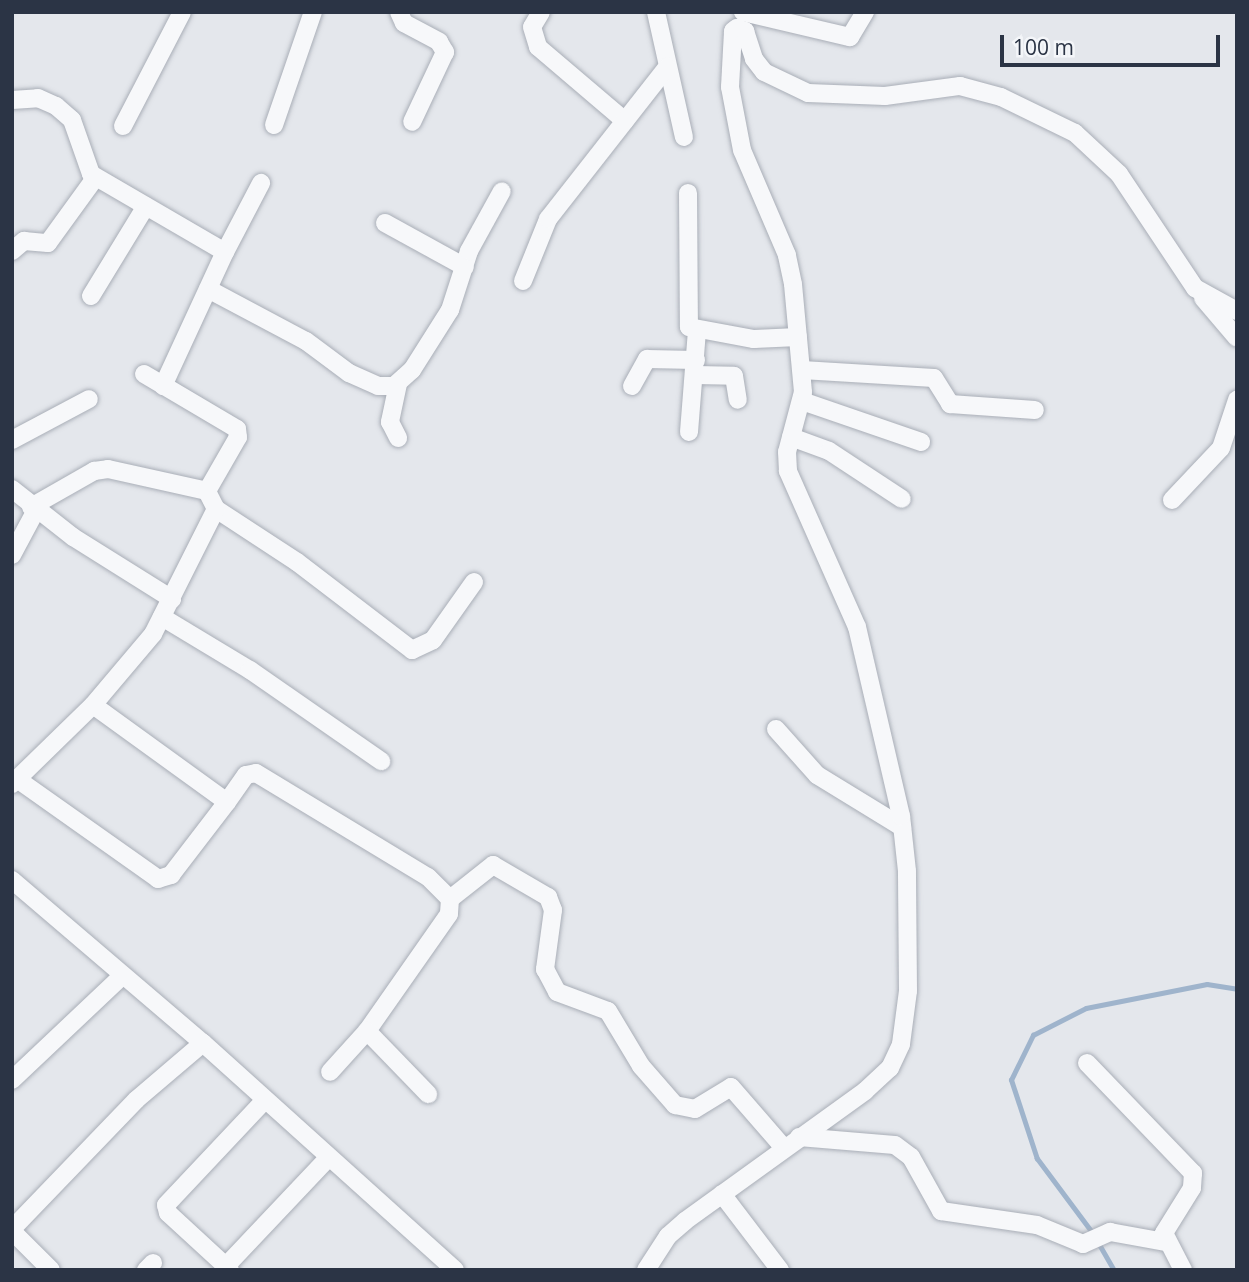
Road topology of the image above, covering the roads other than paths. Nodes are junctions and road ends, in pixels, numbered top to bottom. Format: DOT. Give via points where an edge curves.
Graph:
graph roads {
  1 [pos="182,12"];
  2 [pos="313,12"];
  3 [pos="399,12"];
  4 [pos="541,12"];
  5 [pos="656,12"];
  6 [pos="865,12"];
  7 [pos="742,17"];
  8 [pos="795,17"];
  9 [pos="667,67"];
  10 [pos="12,100"];
  11 [pos="625,121"];
  12 [pos="412,122"];
  13 [pos="274,125"];
  14 [pos="123,126"];
  15 [pos="684,137"];
  16 [pos="95,178"];
  17 [pos="261,183"];
  18 [pos="502,191"];
  19 [pos="688,193"];
  20 [pos="146,206"];
  21 [pos="385,223"];
  22 [pos="12,251"];
  23 [pos="225,252"];
  24 [pos="465,267"];
  25 [pos="523,281"];
  26 [pos="1195,288"];
  27 [pos="208,289"];
  28 [pos="91,296"];
  29 [pos="1237,311"];
  30 [pos="697,330"];
  31 [pos="798,337"];
  32 [pos="1237,338"];
  33 [pos="695,368"];
  34 [pos="802,370"];
  35 [pos="144,374"];
  36 [pos="398,384"];
  37 [pos="163,386"];
  38 [pos="632,386"];
  39 [pos="89,399"];
  40 [pos="738,400"];
  41 [pos="1237,400"];
  42 [pos="802,401"];
  43 [pos="1035,410"];
  44 [pos="689,432"];
  45 [pos="398,438"];
  46 [pos="791,438"];
  47 [pos="12,440"];
  48 [pos="921,442"];
  49 [pos="12,489"];
  50 [pos="207,491"];
  51 [pos="902,499"];
  52 [pos="1172,500"];
  53 [pos="33,508"];
  54 [pos="216,509"];
  55 [pos="12,555"];
  56 [pos="474,582"];
  57 [pos="172,599"];
  58 [pos="162,617"];
  59 [pos="93,705"];
  60 [pos="776,729"];
  61 [pos="381,761"];
  62 [pos="15,781"];
  63 [pos="227,802"];
  64 [pos="902,827"];
  65 [pos="12,880"];
  66 [pos="450,899"];
  67 [pos="121,977"];
  68 [pos="368,1031"];
  69 [pos="203,1043"];
  70 [pos="1087,1063"];
  71 [pos="330,1072"];
  72 [pos="12,1080"];
  73 [pos="429,1094"];
  74 [pos="265,1100"];
  75 [pos="799,1137"];
  76 [pos="784,1148"];
  77 [pos="328,1158"];
  78 [pos="722,1194"];
  79 [pos="12,1230"];
  80 [pos="1165,1242"];
  81 [pos="228,1268"];
  82 [pos="51,1270"];
  83 [pos="455,1270"];
  84 [pos="646,1270"];
  85 [pos="780,1270"];
  86 [pos="1183,1270"];
  1 -- 14 [label="street"];
  2 -- 13 [label="street"];
  3 -- 12 [label="street" via="404,23 439,42 445,52"];
  4 -- 11 [label="street" via="532,27 538,47"];
  5 -- 9 [label="street"];
  6 -- 8 [label="street" via="850,37"];
  7 -- 8 [label="street"];
  7 -- 26 [label="street" via="754,59 789,87 829,95 885,96 960,86 1075,133 1119,174"];
  7 -- 31 [label="street" via="732,37 730,88 742,150 788,255"];
  9 -- 11 [label="street"];
  9 -- 15 [label="street"];
  10 -- 16 [label="street" via="38,98 65,113"];
  11 -- 25 [label="street" via="548,219"];
  16 -- 20 [label="street"];
  16 -- 22 [label="street" via="48,243 24,241"];
  17 -- 23 [label="street"];
  18 -- 24 [label="street" via="474,239"];
  19 -- 30 [label="street" via="688,321 690,328"];
  20 -- 23 [label="street"];
  20 -- 28 [label="street"];
  21 -- 24 [label="street"];
  23 -- 27 [label="street"];
  24 -- 36 [label="street" via="450,310"];
  26 -- 29 [label="street"];
  26 -- 32 [label="street"];
  27 -- 36 [label="street" via="306,341 349,373 378,386"];
  27 -- 37 [label="street"];
  30 -- 31 [label="street" via="754,339"];
  30 -- 33 [label="street"];
  31 -- 34 [label="street"];
  33 -- 38 [label="street" via="647,359"];
  33 -- 40 [label="street" via="734,376"];
  33 -- 44 [label="street"];
  34 -- 42 [label="street"];
  34 -- 43 [label="street" via="934,378 950,404"];
  35 -- 37 [label="street"];
  36 -- 45 [label="street" via="390,422"];
  37 -- 50 [label="street" via="237,429 238,437"];
  39 -- 47 [label="street"];
  41 -- 52 [label="street" via="1221,448"];
  42 -- 46 [label="street"];
  42 -- 48 [label="street"];
  46 -- 51 [label="street" via="830,451"];
  46 -- 64 [label="street" via="789,471 857,627"];
  49 -- 53 [label="street"];
  50 -- 53 [label="street" via="108,468 94,471"];
  50 -- 54 [label="street"];
  53 -- 55 [label="street"];
  53 -- 57 [label="street"];
  54 -- 56 [label="street" via="297,562 412,650 433,640"];
  54 -- 57 [label="street"];
  57 -- 58 [label="street"];
  58 -- 59 [label="street"];
  58 -- 61 [label="street" via="250,670"];
  59 -- 62 [label="street"];
  59 -- 63 [label="street"];
  60 -- 64 [label="street" via="817,775"];
  62 -- 63 [label="street" via="162,880 171,876"];
  63 -- 66 [label="street" via="246,775 256,773 428,877"];
  64 -- 75 [label="street" via="909,951 901,1044 890,1068 865,1091"];
  65 -- 67 [label="street"];
  66 -- 68 [label="street" via="449,914"];
  66 -- 76 [label="street" via="483,868 493,865 548,897 553,910 545,969 557,992 608,1011 641,1066 675,1105 695,1108 731,1087"];
  67 -- 69 [label="street"];
  67 -- 72 [label="street"];
  68 -- 71 [label="street"];
  68 -- 73 [label="street"];
  69 -- 74 [label="street"];
  69 -- 79 [label="street" via="136,1100"];
  70 -- 80 [label="street" via="1193,1173 1192,1188 1165,1230"];
  74 -- 77 [label="street"];
  74 -- 81 [label="street" via="166,1205 168,1213"];
  75 -- 76 [label="street"];
  75 -- 80 [label="street" via="895,1145 911,1157 941,1211 1037,1224 1083,1244 1110,1232"];
  76 -- 78 [label="street"];
  77 -- 81 [label="street"];
  77 -- 83 [label="street"];
  78 -- 84 [label="street" via="668,1236"];
  78 -- 85 [label="street"];
  79 -- 82 [label="street"];
  80 -- 86 [label="street"];
}
